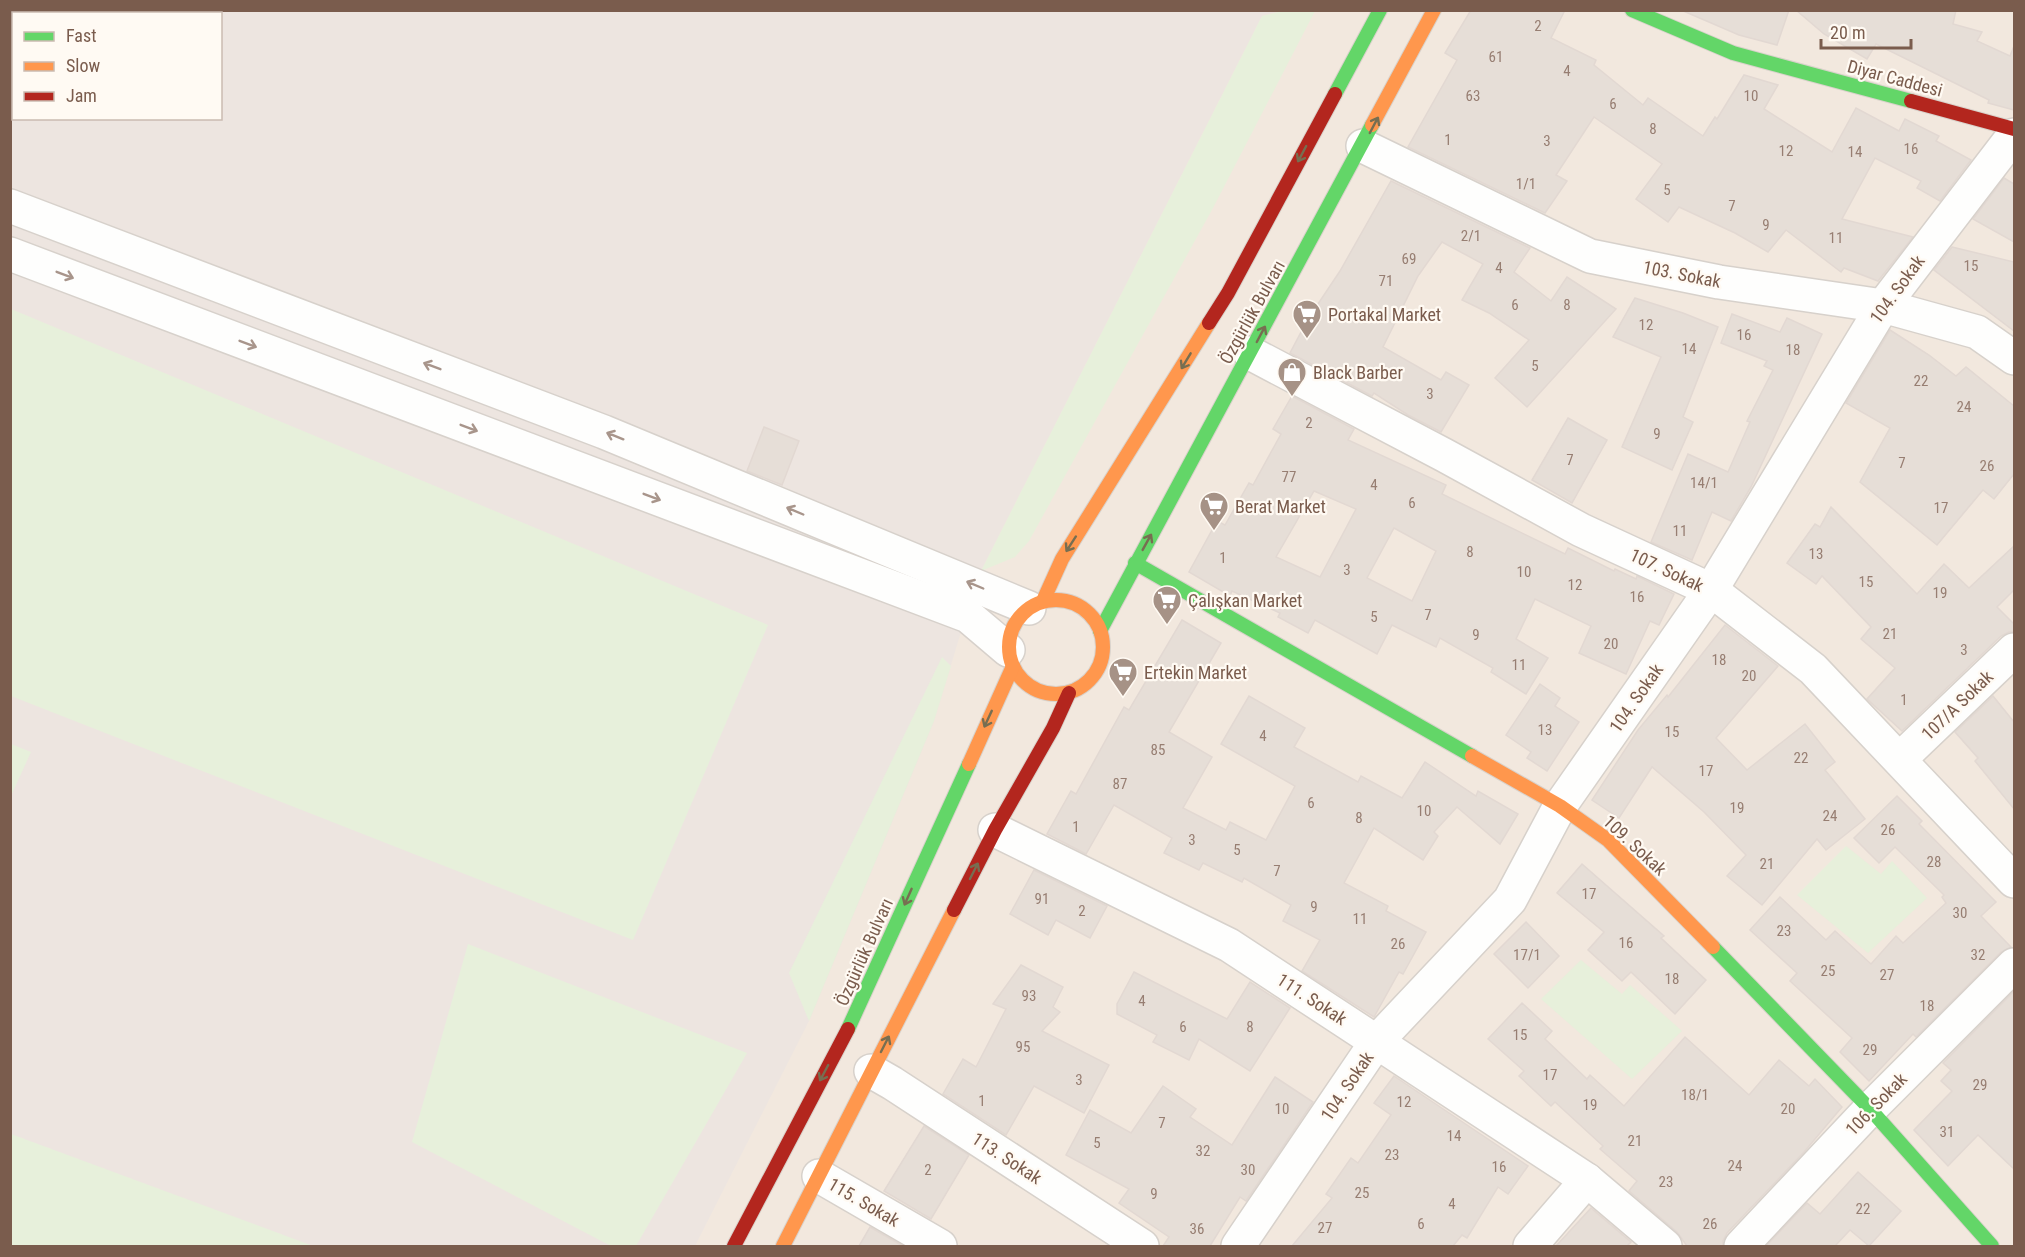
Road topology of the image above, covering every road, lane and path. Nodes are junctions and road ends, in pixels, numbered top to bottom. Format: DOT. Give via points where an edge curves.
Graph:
graph roads {
  1 [pos="1380,10"];
  2 [pos="1434,10"];
  3 [pos="1632,10"];
  4 [pos="2014,129"];
  5 [pos="2014,135"];
  6 [pos="1362,146"];
  7 [pos="10,206"];
  8 [pos="10,254"];
  9 [pos="1883,306"];
  10 [pos="1250,353"];
  11 [pos="2014,358"];
  12 [pos="1135,563"];
  13 [pos="1711,590"];
  14 [pos="1036,605"];
  15 [pos="1100,630"];
  16 [pos="2014,650"];
  17 [pos="1010,658"];
  18 [pos="1069,693"];
  19 [pos="1900,759"];
  20 [pos="1560,806"];
  21 [pos="995,830"];
  22 [pos="2014,881"];
  23 [pos="2014,965"];
  24 [pos="1377,1041"];
  25 [pos="871,1071"];
  26 [pos="1870,1109"];
  27 [pos="819,1176"];
  28 [pos="1587,1180"];
  29 [pos="734,1246"];
  30 [pos="783,1246"];
  31 [pos="940,1246"];
  32 [pos="1142,1246"];
  33 [pos="1240,1246"];
  34 [pos="1530,1246"];
  35 [pos="1665,1246"];
  36 [pos="1741,1246"];
  37 [pos="1992,1246"];
  1 -- 14 [label="main road, Özgürlük Bulvarı, one-way" via="1228,293"];
  6 -- 2 [label="main road, Özgürlük Bulvarı, one-way"];
  3 -- 4 [label="main road, Diyar Caddesi" via="1733,53"];
  5 -- 9 [label="street, 104. Sokak"];
  6 -- 9 [label="street, 103. Sokak" via="1590,256 1719,282"];
  10 -- 6 [label="main road, Özgürlük Bulvarı, one-way"];
  14 -- 7 [label="street, one-way" via="604,432"];
  8 -- 17 [label="street, one-way" via="969,616"];
  9 -- 11 [label="street, 103. Sokak" via="1977,332"];
  9 -- 13 [label="street, 104. Sokak"];
  12 -- 10 [label="main road, Özgürlük Bulvarı, one-way"];
  10 -- 13 [label="street, 107. Sokak" via="1581,530"];
  12 -- 15 [label="main road, Özgürlük Bulvarı"];
  12 -- 20 [label="main road, 109. Sokak"];
  13 -- 19 [label="street, 107. Sokak" via="1813,669"];
  13 -- 20 [label="street, 104. Sokak"];
  14 -- 15 [label="main road" via="1057,600 1071,602 1088,614"];
  14 -- 17 [label="main road" via="1019,616 1012,627"];
  15 -- 18 [label="main road" via="1101,661 1083,686"];
  16 -- 19 [label="street, 107/A Sokak"];
  17 -- 18 [label="main road" via="1020,678 1030,687 1042,693"];
  17 -- 29 [label="main road, Özgürlük Bulvarı, one-way" via="859,1007"];
  18 -- 21 [label="main road"];
  19 -- 22 [label="street, 107. Sokak"];
  20 -- 24 [label="street, 104. Sokak" via="1510,900"];
  20 -- 26 [label="main road, 109. Sokak" via="1608,840"];
  21 -- 24 [label="street, 111. Sokak" via="1229,945"];
  25 -- 21 [label="main road, one-way"];
  23 -- 26 [label="street, 106. Sokak"];
  24 -- 28 [label="street, 111. Sokak"];
  24 -- 33 [label="street, 104. Sokak"];
  25 -- 27 [label="main road"];
  25 -- 32 [label="street, 113. Sokak"];
  26 -- 36 [label="street, 106. Sokak"];
  26 -- 37 [label="main road, 109. Sokak"];
  27 -- 30 [label="main road"];
  27 -- 31 [label="street, 115. Sokak"];
  28 -- 34 [label="street"];
  28 -- 35 [label="street, 111. Sokak"];
}
